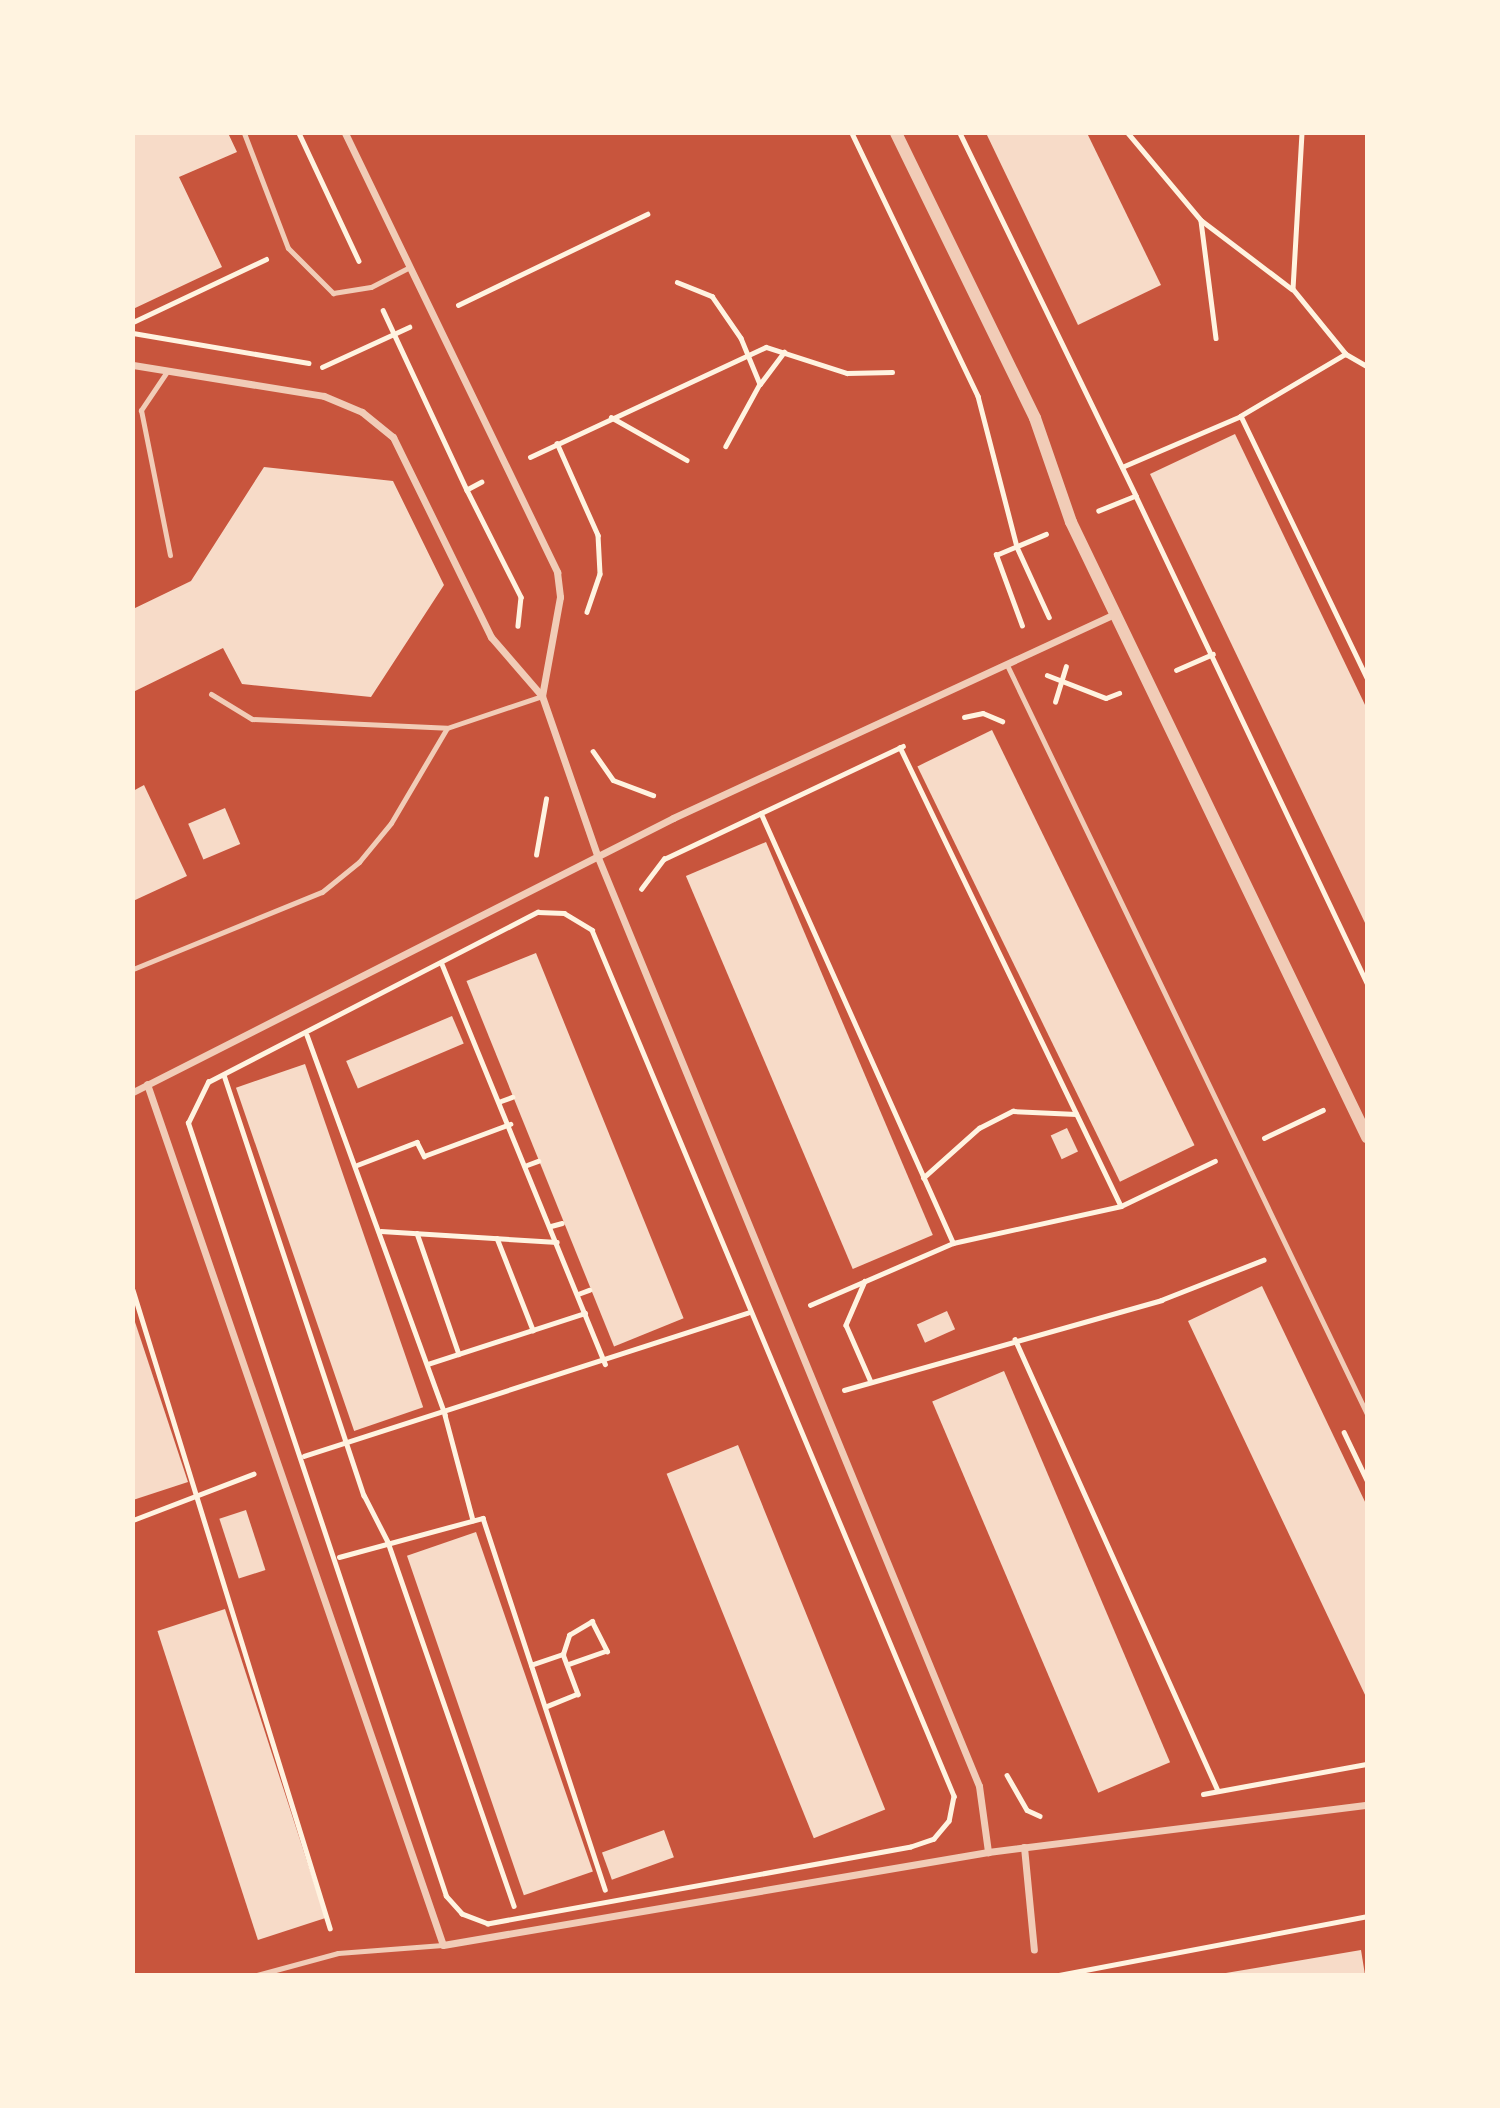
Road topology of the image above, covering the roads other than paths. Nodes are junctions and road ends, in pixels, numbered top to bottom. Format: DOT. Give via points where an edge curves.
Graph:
graph roads {
  1 [pos="244,133"];
  2 [pos="345,133"];
  3 [pos="896,133"];
  4 [pos="408,268"];
  5 [pos="133,365"];
  6 [pos="166,373"];
  7 [pos="170,555"];
  8 [pos="1117,613"];
  9 [pos="1007,665"];
  10 [pos="211,694"];
  11 [pos="542,696"];
  12 [pos="447,728"];
  13 [pos="597,855"];
  14 [pos="133,969"];
  15 [pos="147,1084"];
  16 [pos="133,1092"];
  17 [pos="1367,1137"];
  18 [pos="1367,1414"];
  19 [pos="1367,1805"];
  20 [pos="1024,1847"];
  21 [pos="988,1852"];
  22 [pos="443,1945"];
  23 [pos="1034,1950"];
  24 [pos="257,1975"];
  1 -- 4 [label="lane" via="288,248 333,293 371,287"];
  2 -- 4 [label="street"];
  3 -- 8 [label="street" via="1035,418 1071,522"];
  4 -- 11 [label="street" via="556,572 560,597"];
  5 -- 6 [label="street"];
  6 -- 7 [label="lane" via="141,410"];
  6 -- 11 [label="street" via="324,396 362,412 393,437 491,637"];
  8 -- 9 [label="street"];
  8 -- 17 [label="street"];
  9 -- 13 [label="street"];
  9 -- 18 [label="lane"];
  10 -- 12 [label="lane" via="252,719"];
  11 -- 12 [label="lane"];
  11 -- 13 [label="street"];
  12 -- 14 [label="lane" via="391,823 359,862 322,892"];
  13 -- 15 [label="street"];
  13 -- 21 [label="street" via="976,1778"];
  15 -- 16 [label="street"];
  15 -- 22 [label="street" via="308,1567"];
  19 -- 20 [label="street"];
  20 -- 21 [label="street"];
  20 -- 23 [label="street"];
  21 -- 22 [label="street"];
  22 -- 24 [label="lane" via="338,1953"];
}
